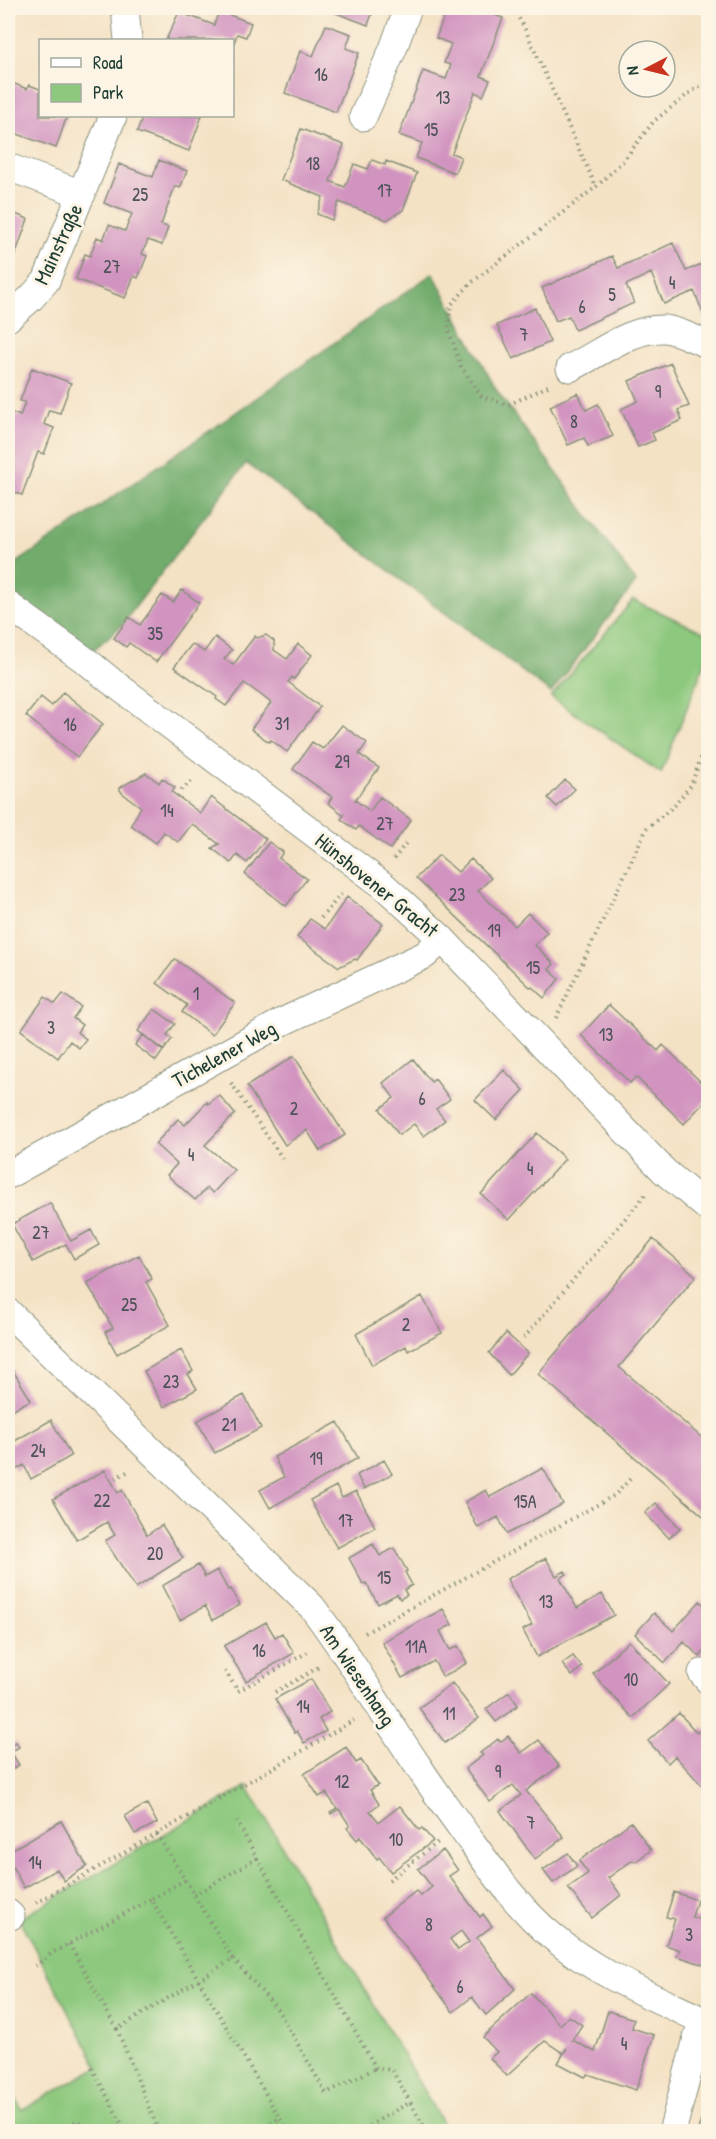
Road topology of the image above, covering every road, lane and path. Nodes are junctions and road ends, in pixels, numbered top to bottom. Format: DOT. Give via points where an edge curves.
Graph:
graph roads {
  1 [pos="125,8"];
  2 [pos="408,8"];
  3 [pos="513,8"];
  4 [pos="128,39"];
  5 [pos="708,83"];
  6 [pos="113,117"];
  7 [pos="363,117"];
  8 [pos="8,167"];
  9 [pos="596,187"];
  10 [pos="82,194"];
  11 [pos="8,318"];
  12 [pos="708,344"];
  13 [pos="570,368"];
  14 [pos="8,605"];
  15 [pos="708,739"];
  16 [pos="442,939"];
  17 [pos="543,1043"];
  18 [pos="215,1059"];
  19 [pos="285,1162"];
  20 [pos="664,1171"];
  21 [pos="8,1175"];
  22 [pos="708,1208"];
  23 [pos="8,1312"];
  24 [pos="524,1338"];
  25 [pos="631,1478"];
  26 [pos="340,1646"];
  27 [pos="225,1671"];
  28 [pos="275,1692"];
  29 [pos="352,1721"];
  30 [pos="237,1821"];
  31 [pos="460,1826"];
  32 [pos="157,1834"];
  33 [pos="256,1858"];
  34 [pos="185,1880"];
  35 [pos="389,1880"];
  36 [pos="194,1895"];
  37 [pos="151,1899"];
  38 [pos="9,1914"];
  39 [pos="69,1944"];
  40 [pos="233,1959"];
  41 [pos="35,1966"];
  42 [pos="199,1979"];
  43 [pos="705,2021"];
  44 [pos="117,2029"];
  45 [pos="92,2067"];
  46 [pos="376,2068"];
  47 [pos="410,2102"];
  48 [pos="280,2118"];
  49 [pos="8,2125"];
  50 [pos="15,2132"];
  51 [pos="59,2132"];
  52 [pos="86,2132"];
  53 [pos="126,2132"];
  54 [pos="159,2132"];
  55 [pos="255,2132"];
  56 [pos="288,2132"];
  57 [pos="359,2132"];
  58 [pos="428,2132"];
  59 [pos="672,2132"];
  1 -- 4 [label="street"];
  2 -- 7 [label="street"];
  3 -- 9 [label="path"];
  5 -- 9 [label="path" via="654,121 623,161"];
  6 -- 10 [label="street, Mainstraße"];
  8 -- 10 [label="street, Mainstraße"];
  9 -- 13 [label="path" via="471,283 451,305 448,328 461,366 482,397 508,405 572,376"];
  10 -- 11 [label="street, Mainstraße" via="46,281"];
  12 -- 13 [label="street" via="667,329 655,329 631,335"];
  14 -- 16 [label="street, Hünshovener Gracht" via="384,886"];
  15 -- 17 [label="path" via="691,785 675,805 647,828"];
  16 -- 17 [label="street, Hünshovener Gracht"];
  16 -- 18 [label="street, Tichelener Weg" via="425,955 282,1022"];
  17 -- 20 [label="street, Hünshovener Gracht"];
  18 -- 19 [label="path"];
  18 -- 21 [label="street, Tichelener Weg"];
  20 -- 22 [label="street, Hünshovener Gracht"];
  20 -- 24 [label="path"];
  23 -- 26 [label="street, Am Wiesenhang" via="296,1590"];
  25 -- 26 [label="path" via="615,1495"];
  26 -- 27 [label="path" via="238,1691"];
  26 -- 28 [label="path"];
  26 -- 31 [label="street, Am Wiesenhang"];
  29 -- 32 [label="path"];
  30 -- 33 [label="path"];
  31 -- 35 [label="path"];
  31 -- 43 [label="street, Am Wiesenhang" via="494,1874 552,1936 610,1974"];
  32 -- 34 [label="path"];
  32 -- 38 [label="path"];
  33 -- 36 [label="path"];
  33 -- 46 [label="path"];
  34 -- 36 [label="path"];
  34 -- 37 [label="path"];
  36 -- 40 [label="path"];
  37 -- 39 [label="path"];
  37 -- 42 [label="path"];
  39 -- 41 [label="path"];
  39 -- 44 [label="path"];
  40 -- 42 [label="path"];
  40 -- 46 [label="path" via="278,2010 326,2092"];
  42 -- 44 [label="path"];
  42 -- 48 [label="path"];
  43 -- 59 [label="street"];
  44 -- 54 [label="path"];
  45 -- 53 [label="path"];
  46 -- 47 [label="path" via="392,2070"];
  47 -- 57 [label="path"];
  47 -- 58 [label="path"];
  48 -- 55 [label="path"];
  48 -- 56 [label="path"];
  49 -- 50 [label="path"];
  51 -- 52 [label="path" via="78,2120"];
}
